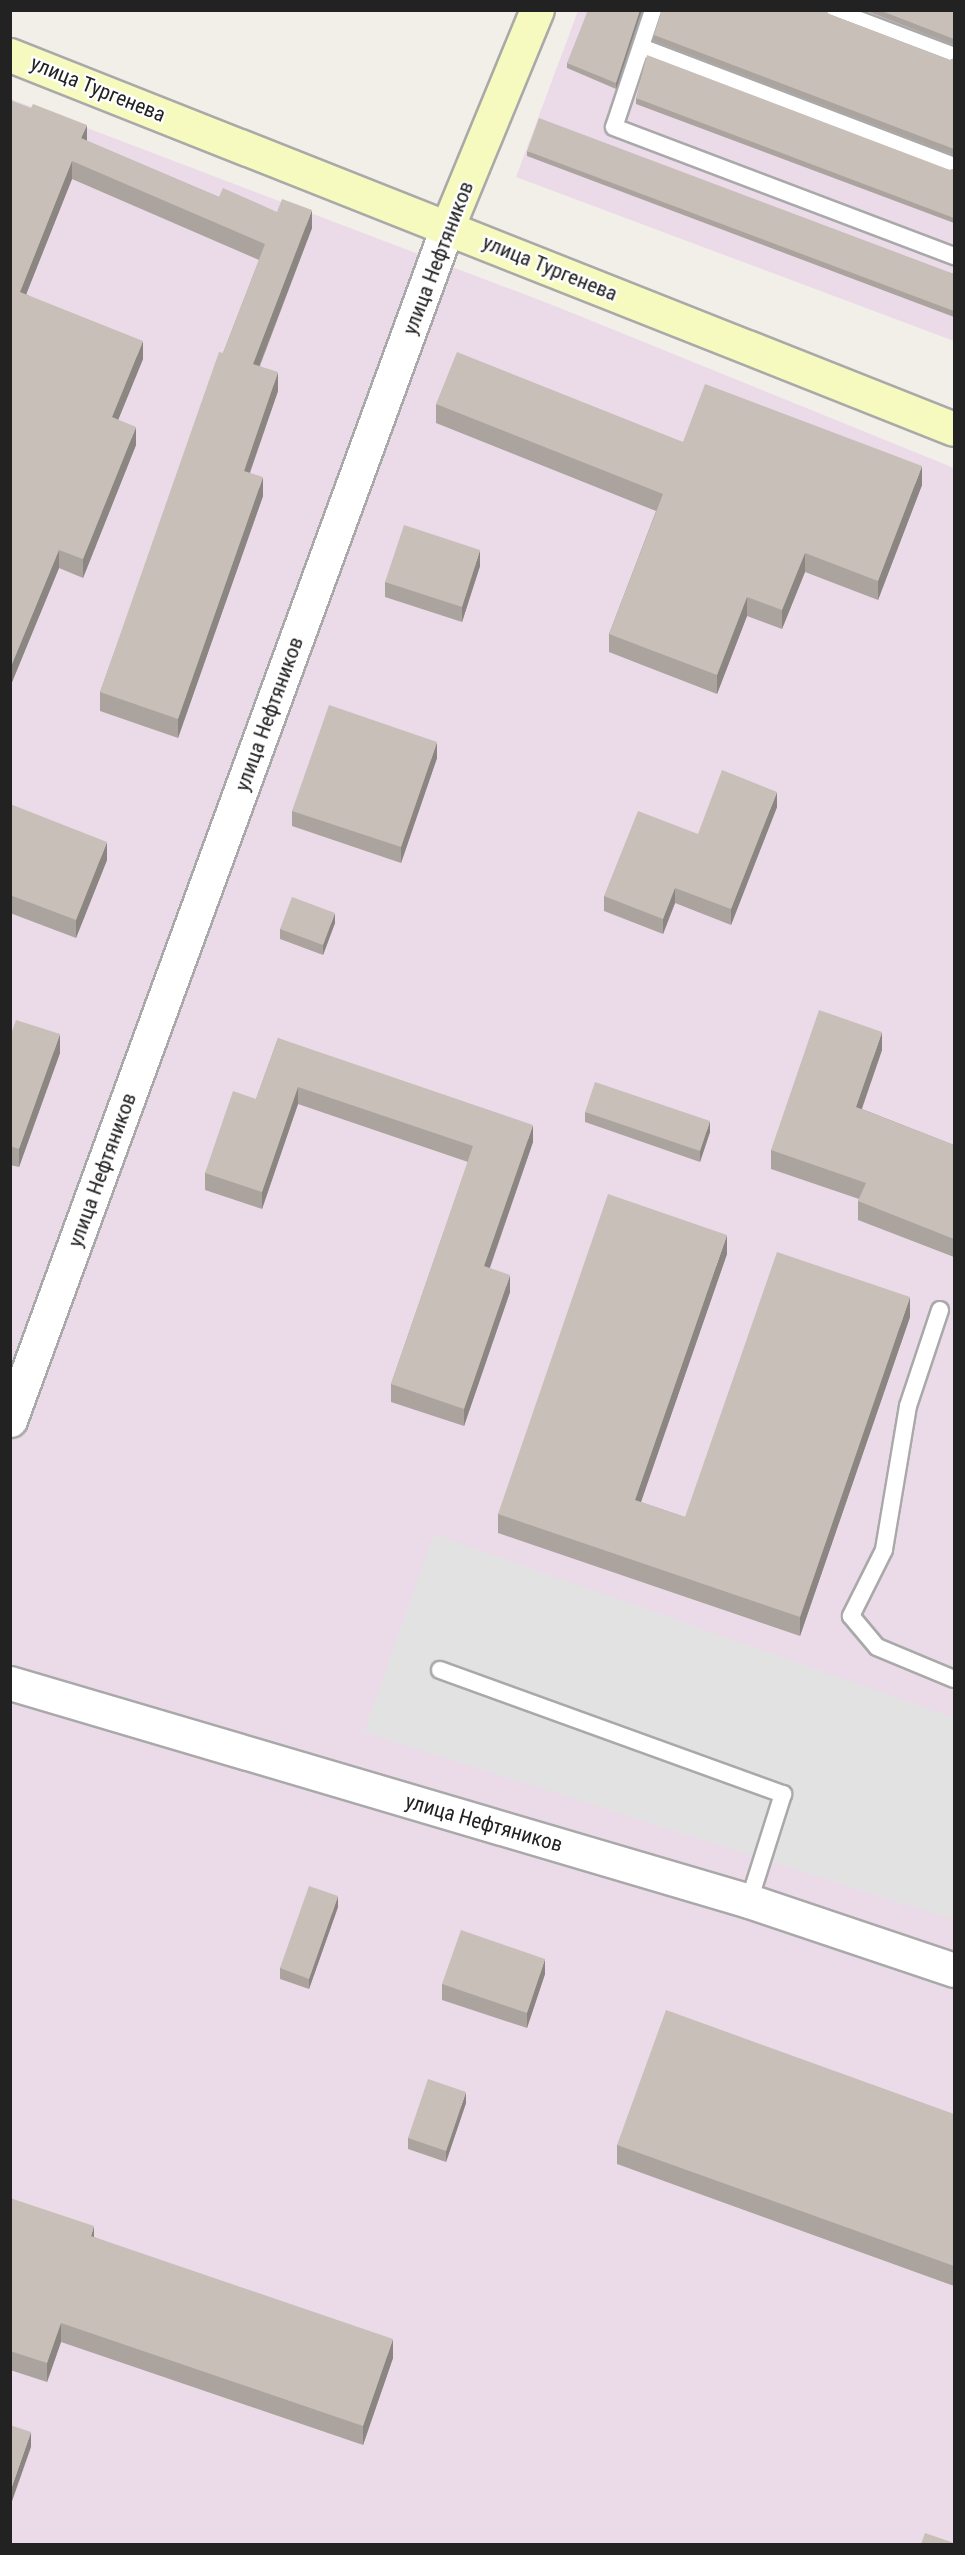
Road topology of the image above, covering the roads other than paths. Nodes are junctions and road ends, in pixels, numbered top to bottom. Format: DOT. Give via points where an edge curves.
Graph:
graph roads {
  1 [pos="537,10"];
  2 [pos="653,10"];
  3 [pos="833,10"];
  4 [pos="641,47"];
  5 [pos="10,55"];
  6 [pos="954,56"];
  7 [pos="954,166"];
  8 [pos="447,228"];
  9 [pos="954,256"];
  10 [pos="954,429"];
  11 [pos="940,1310"];
  12 [pos="14,1399"];
  13 [pos="440,1670"];
  14 [pos="954,1679"];
  15 [pos="10,1683"];
  16 [pos="749,1901"];
  17 [pos="954,1970"];
  1 -- 8 [label="street, улица Нефтяников"];
  2 -- 4 [label="lane"];
  3 -- 6 [label="lane"];
  4 -- 7 [label="lane"];
  4 -- 9 [label="lane" via="614,127"];
  5 -- 8 [label="street, улица Тургенева"];
  8 -- 10 [label="street, улица Тургенева"];
  8 -- 12 [label="street, улица Нефтяников"];
  11 -- 14 [label="lane" via="908,1406 884,1550 851,1616 877,1647"];
  13 -- 16 [label="lane" via="783,1794"];
  15 -- 16 [label="street, улица Нефтяников"];
  16 -- 17 [label="street, улица Нефтяников"];
}
